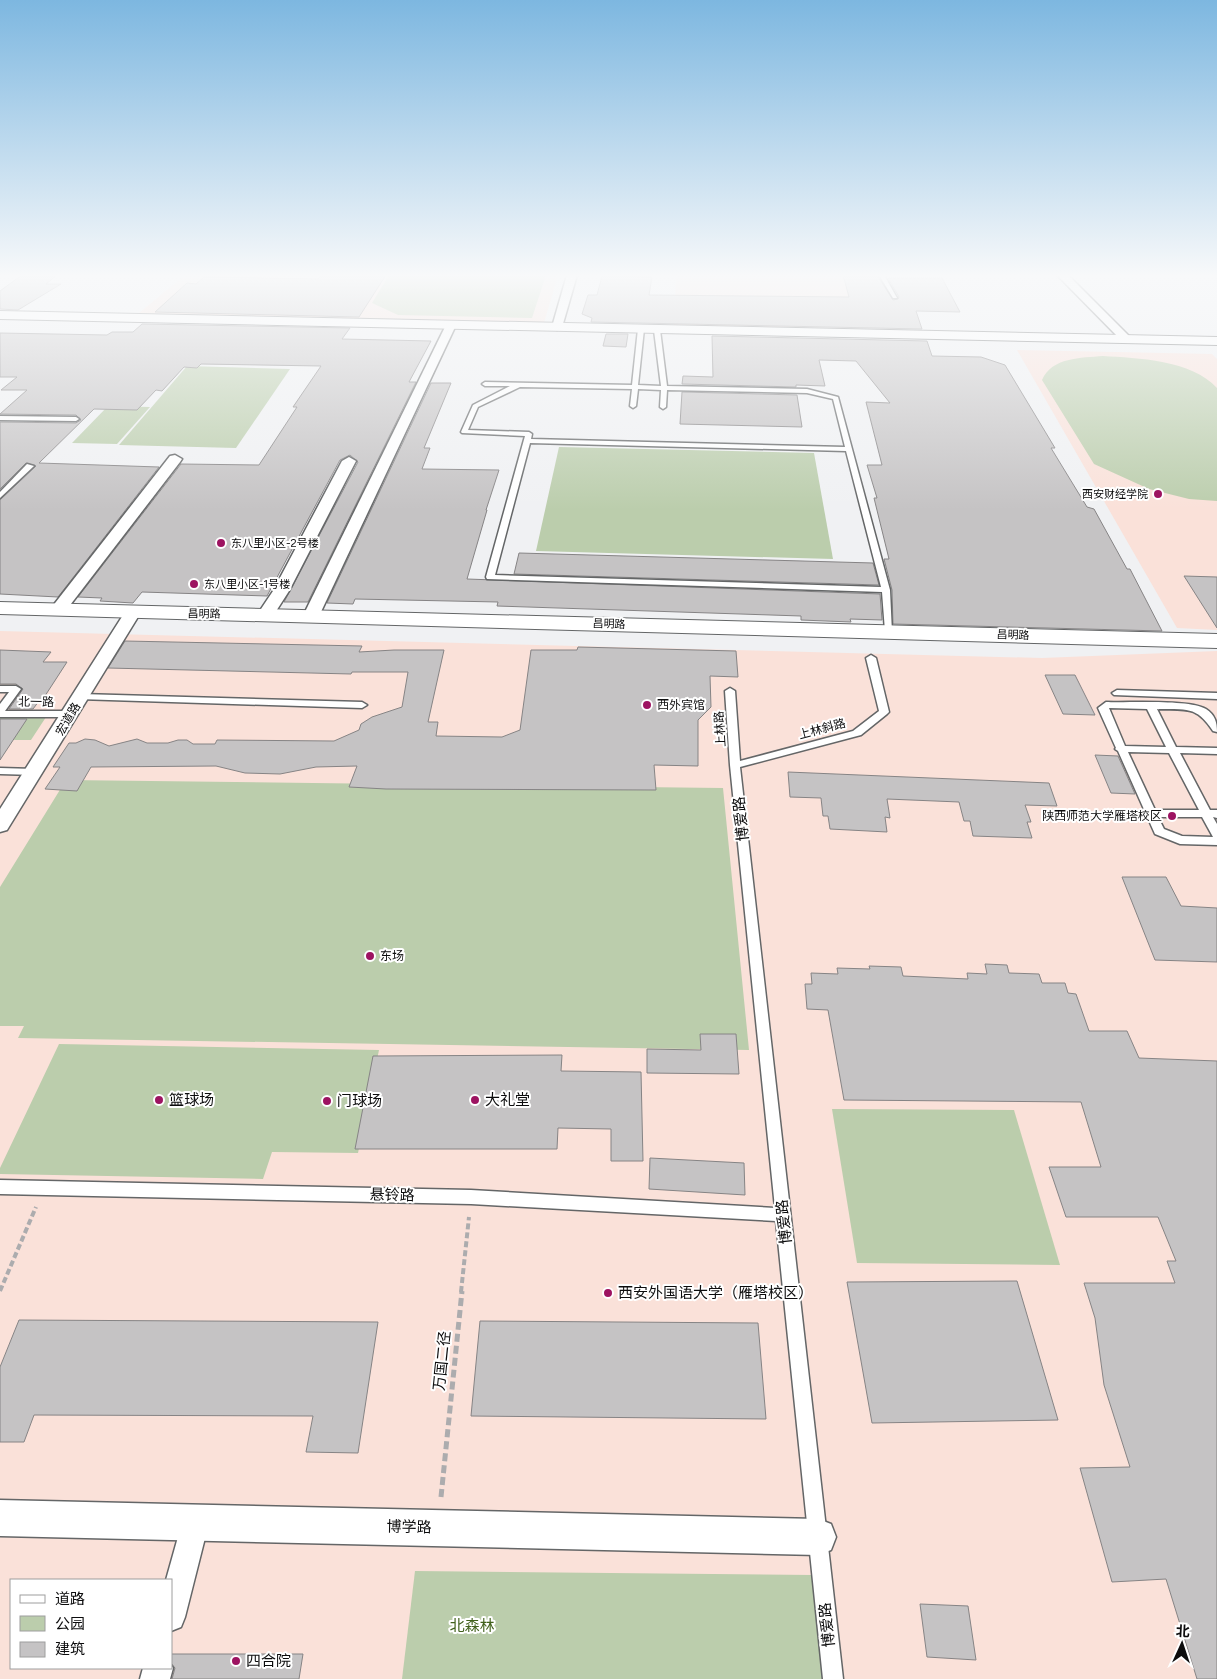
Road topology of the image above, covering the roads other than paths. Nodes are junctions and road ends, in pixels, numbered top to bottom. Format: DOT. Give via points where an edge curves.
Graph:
graph roads {
  1 [pos="437,353"];
  2 [pos="638,353"];
  3 [pos="660,353"];
  4 [pos="485,384"];
  5 [pos="518,385"];
  6 [pos="634,388"];
  7 [pos="664,388"];
  8 [pos="633,406"];
  9 [pos="663,407"];
  10 [pos="0,418"];
  11 [pos="76,419"];
  12 [pos="527,441"];
  13 [pos="849,449"];
  14 [pos="175,459"];
  15 [pos="349,461"];
  16 [pos="30,466"];
  17 [pos="0,484"];
  18 [pos="12,484"];
  19 [pos="0,496"];
  20 [pos="886,590"];
  21 [pos="0,608"];
  22 [pos="58,610"];
  23 [pos="133,612"];
  24 [pos="265,615"];
  25 [pos="311,616"];
  26 [pos="889,631"];
  27 [pos="1217,641"];
  28 [pos="871,658"];
  29 [pos="0,689"];
  30 [pos="730,691"];
  31 [pos="1116,693"];
  32 [pos="1217,696"];
  33 [pos="81,697"];
  34 [pos="362,704"];
  35 [pos="1150,706"];
  36 [pos="0,712"];
  37 [pos="71,714"];
  38 [pos="1217,729"];
  39 [pos="1120,748"];
  40 [pos="1174,750"];
  41 [pos="1217,751"];
  42 [pos="735,765"];
  43 [pos="0,771"];
  44 [pos="35,772"];
  45 [pos="5,808"];
  46 [pos="1151,813"];
  47 [pos="1205,814"];
  48 [pos="1217,814"];
  49 [pos="0,825"];
  50 [pos="1217,835"];
  51 [pos="1217,841"];
  52 [pos="0,1187"];
  53 [pos="784,1216"];
  54 [pos="0,1518"];
  55 [pos="196,1522"];
  56 [pos="818,1537"];
  57 [pos="172,1613"];
  58 [pos="833,1679"];
  1 -- 25 [label="street"];
  2 -- 6 [label="lane"];
  3 -- 7 [label="lane"];
  4 -- 5 [label="lane"];
  5 -- 6 [label="lane"];
  5 -- 12 [label="lane" via="475,406 464,432 529,434"];
  6 -- 7 [label="lane"];
  6 -- 8 [label="lane"];
  7 -- 9 [label="lane"];
  7 -- 13 [label="lane" via="806,391 836,398"];
  10 -- 11 [label="lane"];
  12 -- 13 [label="lane"];
  12 -- 20 [label="lane" via="490,578"];
  13 -- 20 [label="lane"];
  14 -- 22 [label="street"];
  15 -- 24 [label="street"];
  16 -- 18 [label="lane"];
  17 -- 18 [label="lane"];
  18 -- 19 [label="lane"];
  20 -- 26 [label="lane"];
  21 -- 22 [label="main road, 昌明路"];
  22 -- 23 [label="main road, 昌明路"];
  23 -- 24 [label="main road, 昌明路"];
  23 -- 33 [label="street, 宏道路"];
  24 -- 25 [label="main road, 昌明路"];
  25 -- 26 [label="main road, 昌明路"];
  26 -- 27 [label="main road, 昌明路"];
  28 -- 42 [label="lane, 上林斜路" via="884,712 857,733"];
  29 -- 36 [label="lane, 北一路" via="16,689"];
  30 -- 42 [label="lane, 上林路"];
  31 -- 32 [label="lane"];
  33 -- 34 [label="lane"];
  33 -- 37 [label="street, 宏道路"];
  35 -- 38 [label="lane" via="1201,709"];
  35 -- 39 [label="lane" via="1106,705 1103,708"];
  35 -- 40 [label="lane"];
  36 -- 37 [label="lane, 北一路"];
  37 -- 44 [label="street, 宏道路"];
  39 -- 40 [label="lane"];
  39 -- 46 [label="lane"];
  40 -- 41 [label="lane"];
  40 -- 47 [label="lane"];
  42 -- 53 [label="lane, 博爱路"];
  43 -- 44 [label="lane"];
  44 -- 45 [label="street, 宏道路"];
  45 -- 49 [label="street, 宏道路"];
  46 -- 47 [label="lane"];
  46 -- 51 [label="lane" via="1159,832 1168,837"];
  47 -- 48 [label="lane"];
  47 -- 50 [label="lane"];
  52 -- 53 [label="lane, 悬铃路" via="471,1197"];
  53 -- 56 [label="lane, 博爱路"];
  54 -- 55 [label="street, 博学路"];
  55 -- 56 [label="street, 博学路"];
  55 -- 57 [label="street"];
  56 -- 58 [label="lane, 博爱路"];
}
